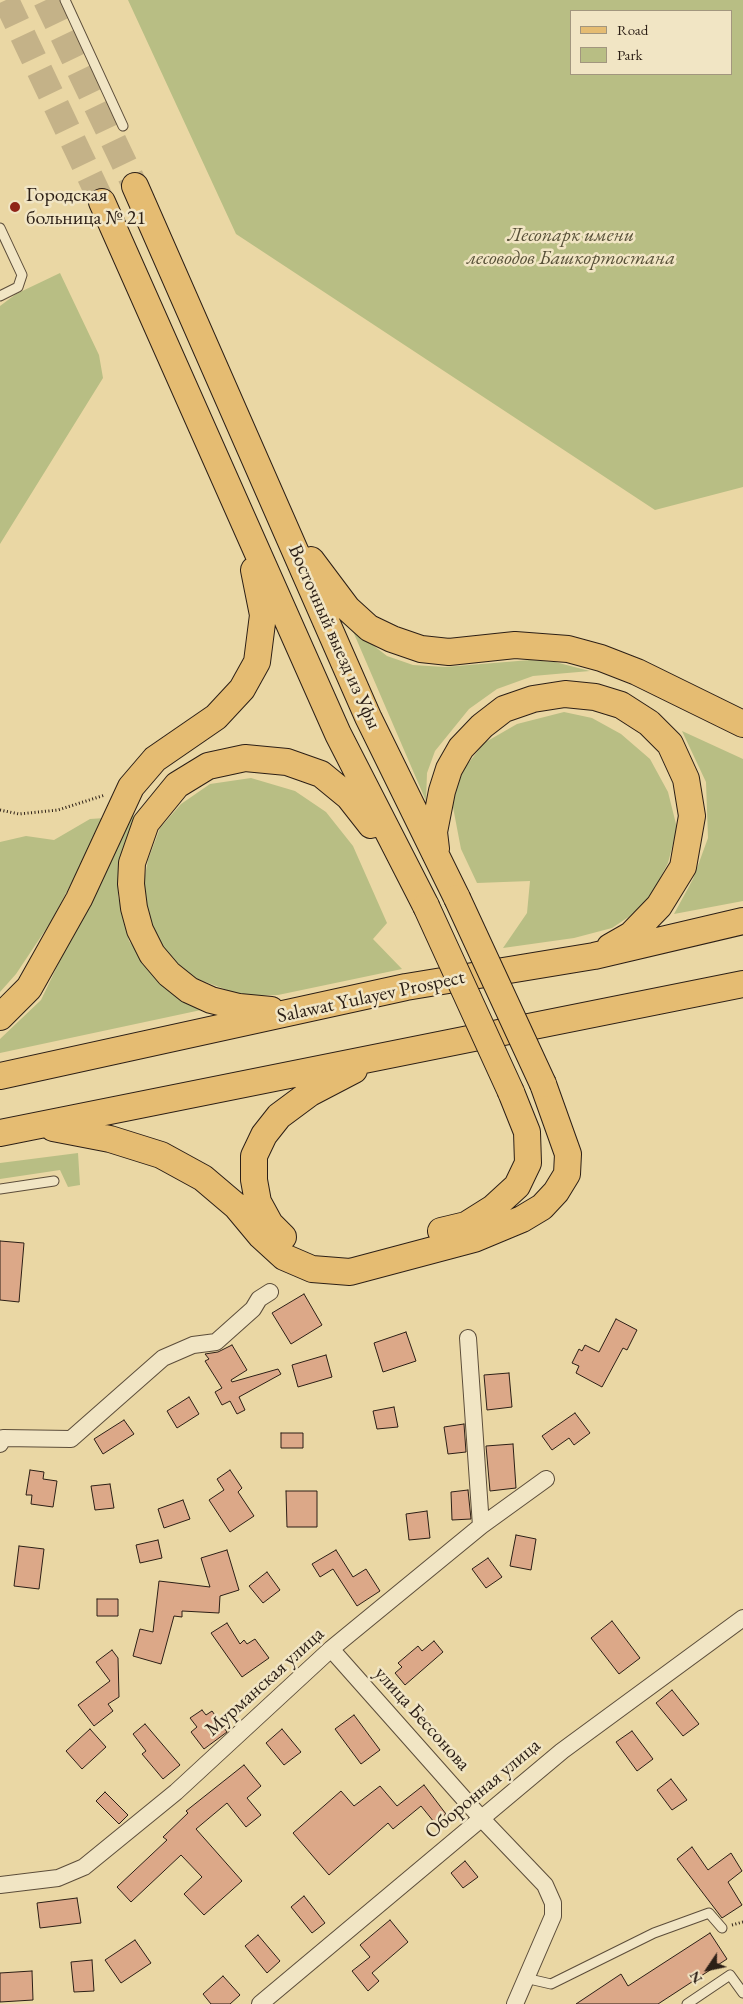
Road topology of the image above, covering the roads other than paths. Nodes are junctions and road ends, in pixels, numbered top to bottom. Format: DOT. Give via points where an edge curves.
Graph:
graph roads {
  1 [pos="65,0"];
  2 [pos="123,126"];
  3 [pos="135,186"];
  4 [pos="102,202"];
  5 [pos="0,228"];
  6 [pos="0,296"];
  7 [pos="285,524"];
  8 [pos="251,537"];
  9 [pos="743,724"];
  10 [pos="436,852"];
  11 [pos="409,874"];
  12 [pos="743,921"];
  13 [pos="594,956"];
  14 [pos="743,984"];
  15 [pos="294,1012"];
  16 [pos="0,1017"];
  17 [pos="380,1056"];
  18 [pos="0,1076"];
  19 [pos="40,1125"];
  20 [pos="0,1133"];
  21 [pos="54,1181"];
  22 [pos="0,1189"];
  23 [pos="270,1292"];
  24 [pos="468,1338"];
  25 [pos="0,1444"];
  26 [pos="546,1479"];
  27 [pos="481,1526"];
  28 [pos="743,1618"];
  29 [pos="331,1649"];
  30 [pos="481,1818"];
  31 [pos="0,1885"];
  32 [pos="722,1928"];
  33 [pos="525,1978"];
  34 [pos="743,1993"];
  35 [pos="260,2004"];
  36 [pos="515,2004"];
  37 [pos="687,2004"];
  1 -- 2 [label="lane"];
  3 -- 7 [label="main road, Восточный выезд из Уфы"];
  4 -- 8 [label="main road, Восточный выезд из Уфы"];
  5 -- 6 [label="lane" via="22,275 18,287"];
  7 -- 9 [label="main road" via="347,608 369,628 392,639 421,649 449,652 515,645 601,658"];
  7 -- 10 [label="main road, Восточный выезд из Уфы" via="368,717"];
  8 -- 11 [label="main road, Восточный выезд из Уфы" via="338,734"];
  8 -- 16 [label="main road" via="262,616 257,662 242,689 216,717 155,760 131,788 79,899 43,964 29,988"];
  10 -- 13 [label="main road" via="434,832 449,769 461,748 504,709 533,699 565,694 595,697 621,705 649,723 670,744 686,779 692,816 683,867 659,906 631,935"];
  10 -- 19 [label="main road, Восточный выезд из Уфы, bridge" via="543,1084 568,1154 567,1174 542,1206 522,1219 474,1239 350,1272 312,1269 284,1257 236,1206 203,1178 161,1155 110,1139"];
  11 -- 15 [label="main road" via="349,797 320,774 287,762 245,758 208,766 177,785 160,803 146,823 132,862 130,884 140,930 152,954 189,990 211,1000 239,1007"];
  11 -- 17 [label="main road, Восточный выезд из Уфы, bridge" via="511,1092 527,1132 528,1164 517,1186 493,1208 466,1225 345,1258 312,1254 288,1242 270,1224 258,1202 254,1156 264,1135 279,1116 310,1093"];
  12 -- 13 [label="main road, Salawat Yulayev Prospect"];
  13 -- 15 [label="main road, Salawat Yulayev Prospect" via="406,987"];
  14 -- 17 [label="main road"];
  15 -- 18 [label="main road, Salawat Yulayev Prospect"];
  17 -- 19 [label="main road"];
  19 -- 20 [label="main road"];
  21 -- 22 [label="lane"];
  23 -- 25 [label="street" via="216,1342 193,1345 163,1358 71,1439 2,1438"];
  24 -- 27 [label="street"];
  26 -- 27 [label="street, Мурманская улица"];
  27 -- 29 [label="street, Мурманская улица"];
  28 -- 30 [label="street, Оборонная улица" via="562,1751"];
  29 -- 30 [label="street, улица Бессонова"];
  29 -- 31 [label="street, Мурманская улица" via="176,1792 84,1867 58,1878"];
  30 -- 33 [label="street, улица Бессонова" via="546,1886 553,1903 553,1916"];
  30 -- 35 [label="street, Оборонная улица"];
  32 -- 33 [label="lane" via="709,1913 654,1933 551,1984"];
  33 -- 36 [label="street, улица Бессонова"];
  34 -- 37 [label="lane" via="730,1975"];
}
